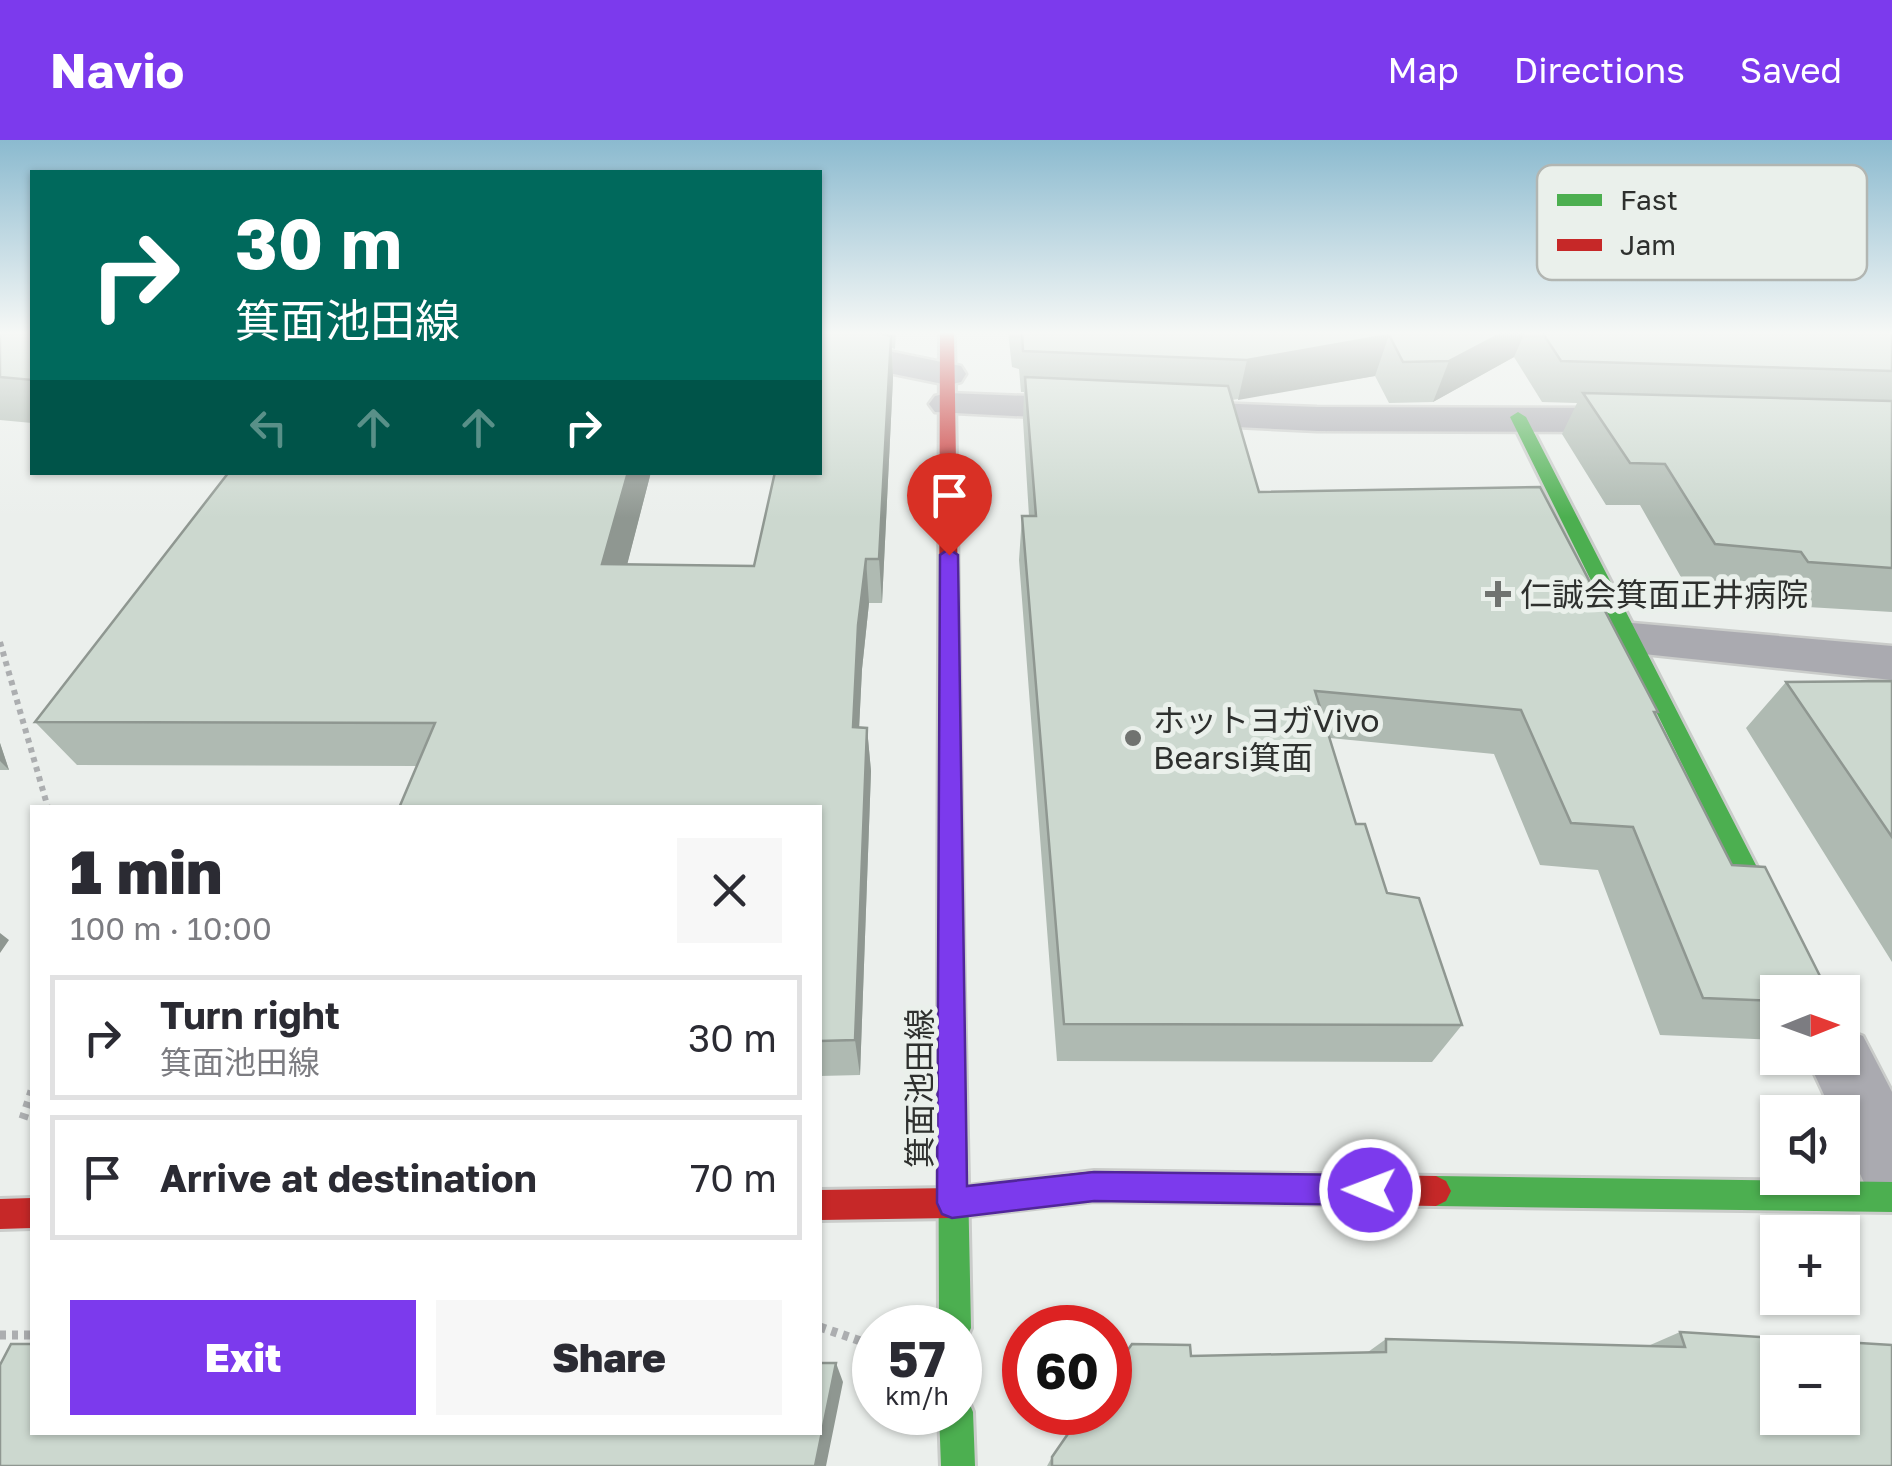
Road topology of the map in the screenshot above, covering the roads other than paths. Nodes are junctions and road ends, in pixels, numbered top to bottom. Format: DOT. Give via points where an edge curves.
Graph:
graph roads {
  1 [pos="948,394"];
  2 [pos="1008,394"];
  3 [pos="1518,418"];
  4 [pos="1687,421"];
  5 [pos="1632,639"];
  6 [pos="1892,663"];
  7 [pos="1800,975"];
  8 [pos="1848,1075"];
  9 [pos="1892,1164"];
  10 [pos="1892,1197"];
  11 [pos="952,1203"];
  12 [pos="822,1206"];
  13 [pos="0,1214"];
  14 [pos="30,1214"];
  15 [pos="954,1305"];
  16 [pos="957,1435"];
  17 [pos="958,1466"];
  1 -- 11 [label="main road, 箕面池田線"];
  2 -- 3 [label="street" via="1317,419"];
  3 -- 4 [label="street"];
  3 -- 5 [label="main road"];
  5 -- 6 [label="street"];
  5 -- 7 [label="main road"];
  8 -- 9 [label="street"];
  10 -- 11 [label="main road, 箕面池田線" via="1094,1186"];
  11 -- 12 [label="main road"];
  11 -- 15 [label="main road"];
  13 -- 14 [label="main road"];
  16 -- 17 [label="main road"];
}
